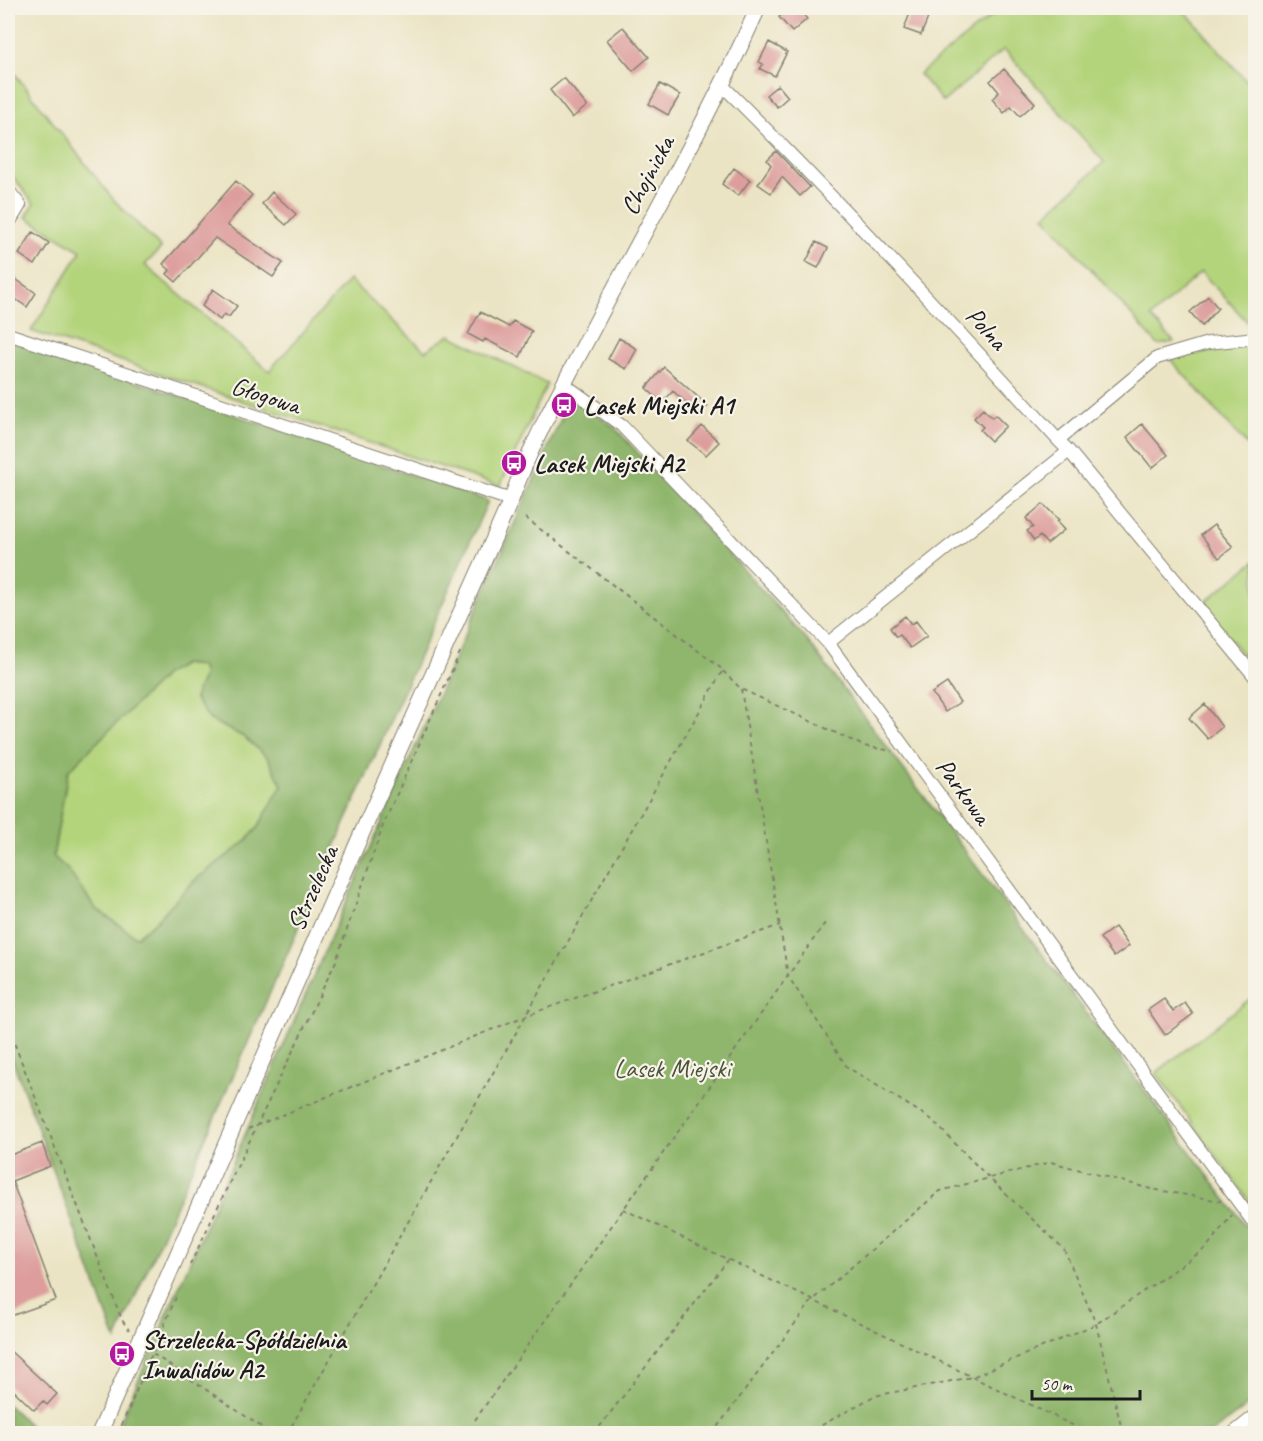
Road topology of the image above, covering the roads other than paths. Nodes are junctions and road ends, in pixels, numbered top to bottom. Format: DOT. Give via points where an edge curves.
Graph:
graph roads {
  1 [pos="758,8"];
  2 [pos="722,85"];
  3 [pos="8,190"];
  4 [pos="8,225"];
  5 [pos="8,334"];
  6 [pos="1256,338"];
  7 [pos="575,363"];
  8 [pos="564,384"];
  9 [pos="1058,440"];
  10 [pos="1069,451"];
  11 [pos="512,500"];
  12 [pos="828,643"];
  13 [pos="1256,678"];
  14 [pos="1256,1226"];
  15 [pos="1256,1415"];
  16 [pos="99,1434"];
  17 [pos="1232,1434"];
  1 -- 2 [label="street, Chojnicka"];
  2 -- 7 [label="street, Chojnicka"];
  2 -- 9 [label="street, Polna" via="803,165"];
  3 -- 4 [label="street" via="20,205"];
  5 -- 11 [label="street, Głogowa"];
  6 -- 9 [label="street" via="1208,344 1157,358"];
  7 -- 8 [label="street, Strzelecka"];
  8 -- 11 [label="street, Strzelecka"];
  8 -- 12 [label="street, Parkowa" via="622,426"];
  9 -- 10 [label="street"];
  10 -- 12 [label="street"];
  10 -- 13 [label="street"];
  11 -- 16 [label="street, Strzelecka"];
  12 -- 14 [label="street, Parkowa"];
  15 -- 17 [label="street"];
}
